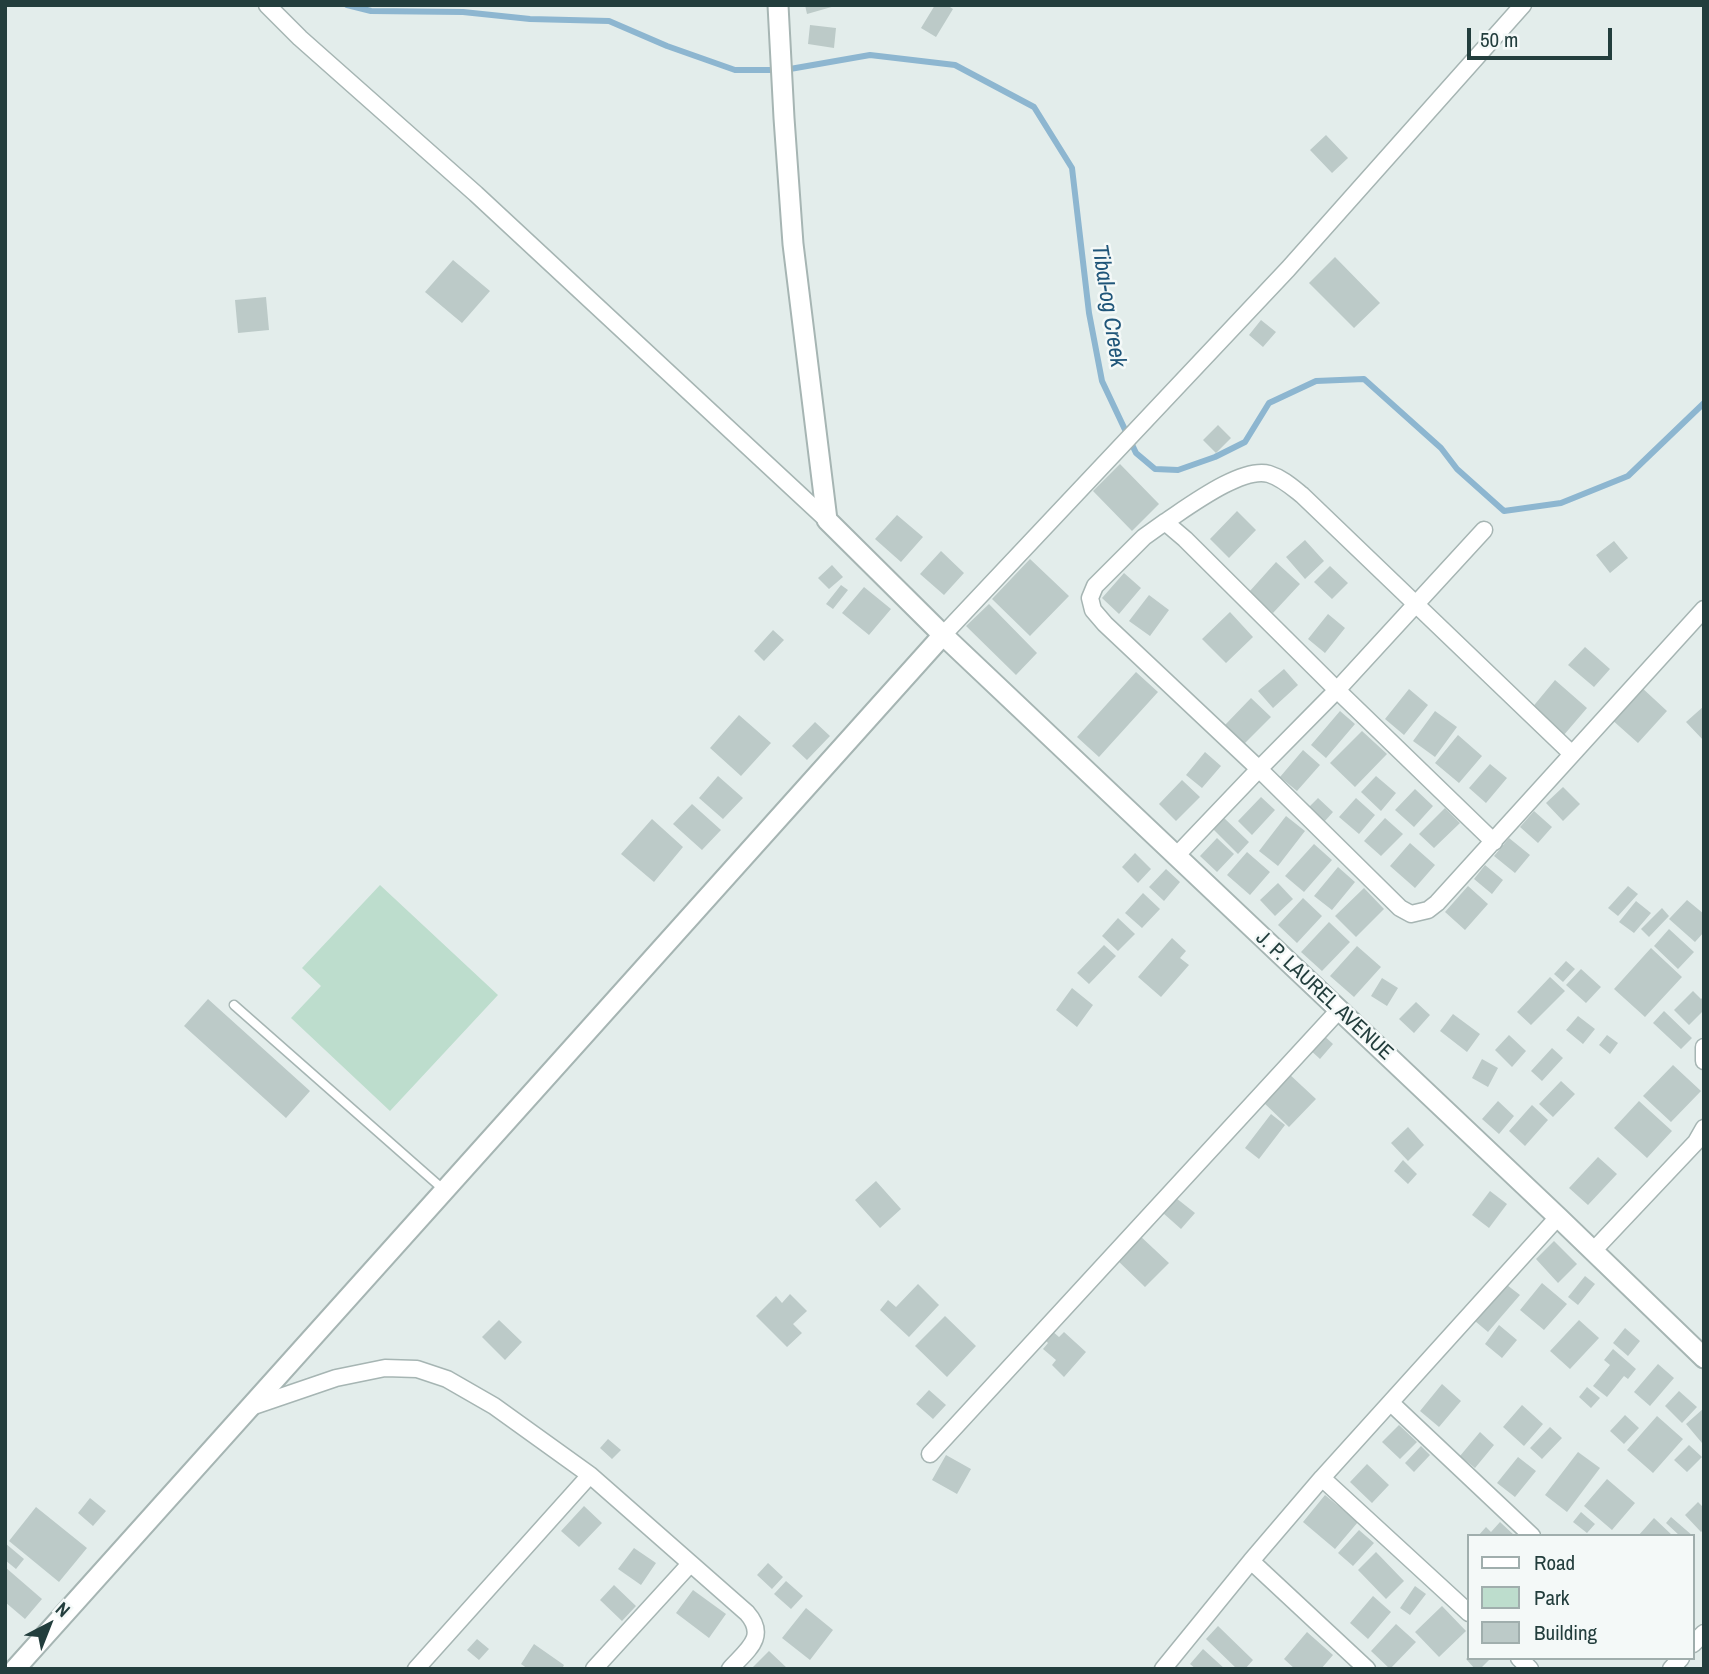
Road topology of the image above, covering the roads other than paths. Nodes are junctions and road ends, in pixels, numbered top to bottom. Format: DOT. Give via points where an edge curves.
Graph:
graph roads {
  1 [pos="267,5"];
  2 [pos="778,5"];
  3 [pos="1523,5"];
  4 [pos="827,520"];
  5 [pos="1165,522"];
  6 [pos="1484,530"];
  7 [pos="1415,605"];
  8 [pos="1704,609"];
  9 [pos="943,635"];
  10 [pos="1337,690"];
  11 [pos="1572,754"];
  12 [pos="1259,769"];
  13 [pos="1494,842"];
  14 [pos="1176,856"];
  15 [pos="234,1004"];
  16 [pos="1339,1010"];
  17 [pos="1704,1047"];
  18 [pos="1704,1061"];
  19 [pos="1704,1128"];
  20 [pos="444,1191"];
  21 [pos="1558,1217"];
  22 [pos="1593,1251"];
  23 [pos="1704,1358"];
  24 [pos="1391,1403"];
  25 [pos="251,1407"];
  26 [pos="930,1454"];
  27 [pos="590,1475"];
  28 [pos="1322,1478"];
  29 [pos="1530,1534"];
  30 [pos="1251,1561"];
  31 [pos="690,1564"];
  32 [pos="1468,1612"];
  33 [pos="1170,1666"];
  34 [pos="15,1669"];
  35 [pos="416,1669"];
  36 [pos="594,1669"];
  37 [pos="730,1669"];
  38 [pos="1367,1669"];
  1 -- 4 [label="street"];
  2 -- 4 [label="street" via="793,244"];
  3 -- 9 [label="street" via="1288,269"];
  4 -- 9 [label="street, J. P. LAUREL AVENUE"];
  5 -- 7 [label="street" via="1209,492 1254,472 1267,473 1302,495"];
  5 -- 10 [label="street"];
  5 -- 12 [label="street" via="1096,586 1090,598 1093,610"];
  6 -- 7 [label="street"];
  7 -- 10 [label="street"];
  7 -- 11 [label="street"];
  8 -- 11 [label="street"];
  9 -- 14 [label="street, J. P. LAUREL AVENUE"];
  9 -- 20 [label="street"];
  10 -- 12 [label="street"];
  10 -- 13 [label="street"];
  11 -- 13 [label="street"];
  12 -- 13 [label="street" via="1411,914 1437,903"];
  12 -- 14 [label="street"];
  14 -- 16 [label="street, J. P. LAUREL AVENUE"];
  15 -- 20 [label="lane"];
  16 -- 21 [label="street, J. P. LAUREL AVENUE"];
  16 -- 26 [label="street"];
  17 -- 18 [label="street"];
  19 -- 22 [label="street"];
  20 -- 25 [label="street"];
  21 -- 22 [label="street, J. P. LAUREL AVENUE"];
  21 -- 24 [label="street"];
  22 -- 23 [label="street, J. P. LAUREL AVENUE"];
  24 -- 28 [label="street"];
  24 -- 29 [label="street"];
  25 -- 27 [label="street" via="336,1378 385,1368 417,1369 447,1378 494,1406"];
  25 -- 34 [label="street"];
  27 -- 31 [label="street"];
  27 -- 35 [label="street"];
  28 -- 30 [label="street"];
  28 -- 32 [label="street"];
  30 -- 33 [label="street"];
  30 -- 38 [label="street"];
  31 -- 36 [label="street"];
  31 -- 37 [label="street" via="747,1613 757,1628 752,1644"];
}
